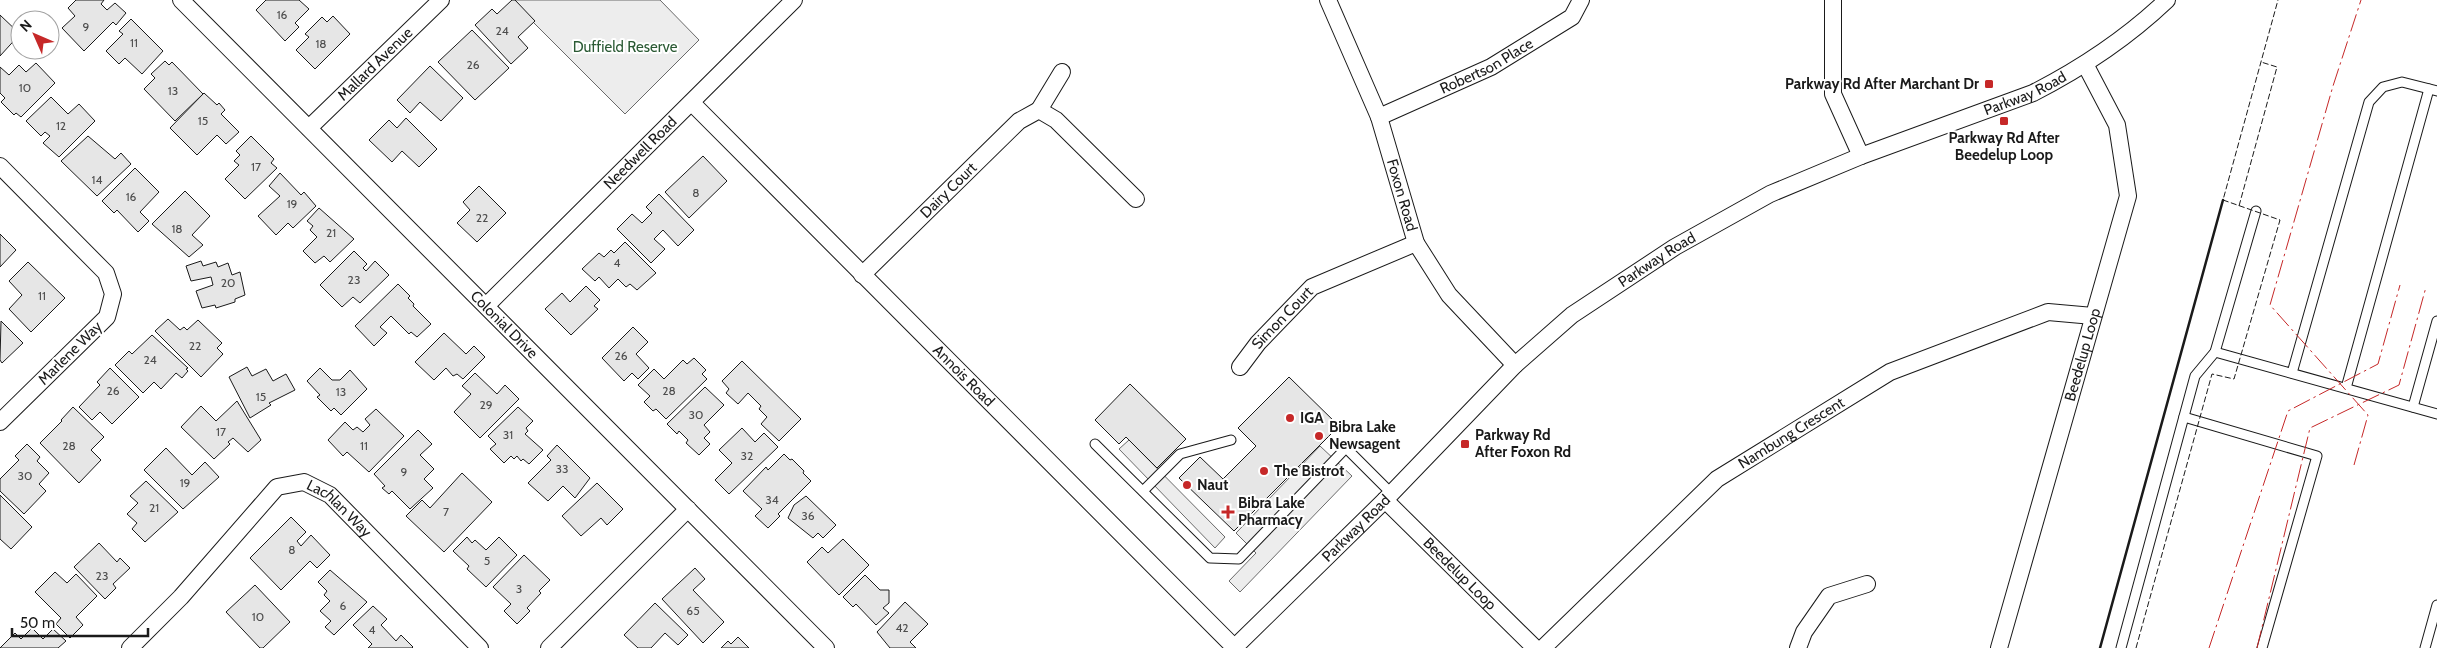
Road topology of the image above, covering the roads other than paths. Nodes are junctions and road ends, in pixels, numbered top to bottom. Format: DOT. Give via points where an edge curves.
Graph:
graph roads {
  1 [pos="181,0"];
  2 [pos="441,0"];
  3 [pos="794,0"];
  4 [pos="1328,0"];
  5 [pos="1582,0"];
  6 [pos="1833,0"];
  7 [pos="2166,0"];
  8 [pos="2085,64"];
  9 [pos="1062,72"];
  10 [pos="2433,90"];
  11 [pos="692,103"];
  12 [pos="1039,110"];
  13 [pos="1379,117"];
  14 [pos="309,128"];
  15 [pos="1861,156"];
  16 [pos="0,166"];
  17 [pos="1136,199"];
  18 [pos="2256,211"];
  19 [pos="1416,243"];
  20 [pos="862,275"];
  21 [pos="487,305"];
  22 [pos="2093,316"];
  23 [pos="2437,321"];
  24 [pos="2215,352"];
  25 [pos="1515,365"];
  26 [pos="1240,366"];
  27 [pos="2292,373"];
  28 [pos="2346,388"];
  29 [pos="2412,407"];
  30 [pos="2437,414"];
  31 [pos="2184,417"];
  32 [pos="0,422"];
  33 [pos="1231,440"];
  34 [pos="1095,444"];
  35 [pos="1143,492"];
  36 [pos="1388,497"];
  37 [pos="688,509"];
  38 [pos="1866,584"];
  39 [pos="2437,605"];
  40 [pos="130,648"];
  41 [pos="480,648"];
  42 [pos="549,648"];
  43 [pos="826,648"];
  44 [pos="1235,648"];
  45 [pos="1535,648"];
  46 [pos="1543,648"];
  47 [pos="1798,648"];
  48 [pos="1999,648"];
  49 [pos="2120,648"];
  50 [pos="2262,648"];
  51 [pos="2425,648"];
  1 -- 14 [label="street, Colonial Drive"];
  2 -- 14 [label="street, Mallard Avenue"];
  3 -- 11 [label="street, Needwell Road"];
  4 -- 13 [label="street, Foxon Road"];
  5 -- 13 [label="street, Robertson Place" via="1572,17 1491,67"];
  6 -- 15 [label="street" via="1833,94"];
  7 -- 8 [label="street, Parkway Road" via="2124,38"];
  8 -- 15 [label="street, Parkway Road" via="2032,93"];
  8 -- 22 [label="street, Beedelup Loop" via="2116,125 2128,196"];
  9 -- 12 [label="street, Dairy Court"];
  10 -- 27 [label="lane" via="2402,82 2382,87 2369,102"];
  10 -- 28 [label="lane"];
  11 -- 20 [label="street, Annois Road"];
  11 -- 21 [label="street, Needwell Road"];
  12 -- 17 [label="street" via="1056,120"];
  12 -- 20 [label="street, Dairy Court" via="1019,121"];
  13 -- 19 [label="street, Foxon Road"];
  14 -- 21 [label="street, Colonial Drive"];
  15 -- 25 [label="street, Parkway Road" via="1770,194 1675,247 1572,315"];
  16 -- 32 [label="street, Marlene Way" via="106,273 113,294 107,317"];
  18 -- 24 [label="lane"];
  19 -- 25 [label="street, Foxon Road" via="1449,295"];
  19 -- 26 [label="street, Simon Court" via="1312,287 1258,342"];
  20 -- 44 [label="street, Annois Road"];
  21 -- 37 [label="street, Colonial Drive"];
  22 -- 46 [label="street, Nambung Crescent" via="2048,312 1890,372 1717,479"];
  22 -- 48 [label="street, Beedelup Loop"];
  23 -- 29 [label="lane"];
  24 -- 27 [label="lane"];
  24 -- 31 [label="lane" via="2195,376"];
  25 -- 36 [label="street, Parkway Road"];
  27 -- 28 [label="lane"];
  28 -- 29 [label="lane"];
  29 -- 30 [label="lane"];
  31 -- 49 [label="lane"];
  31 -- 50 [label="lane" via="2317,456"];
  33 -- 35 [label="lane" via="1180,454"];
  34 -- 35 [label="lane"];
  35 -- 36 [label="lane" via="1210,558 1239,559 1346,448"];
  36 -- 44 [label="street, Parkway Road"];
  36 -- 45 [label="street, Beedelup Loop"];
  37 -- 42 [label="street"];
  37 -- 43 [label="street, Colonial Drive"];
  38 -- 47 [label="street" via="1829,596 1804,632"];
  39 -- 51 [label="lane"];
  40 -- 41 [label="street, Lachlan Way" via="181,597 277,487 304,482 330,495"];
}
